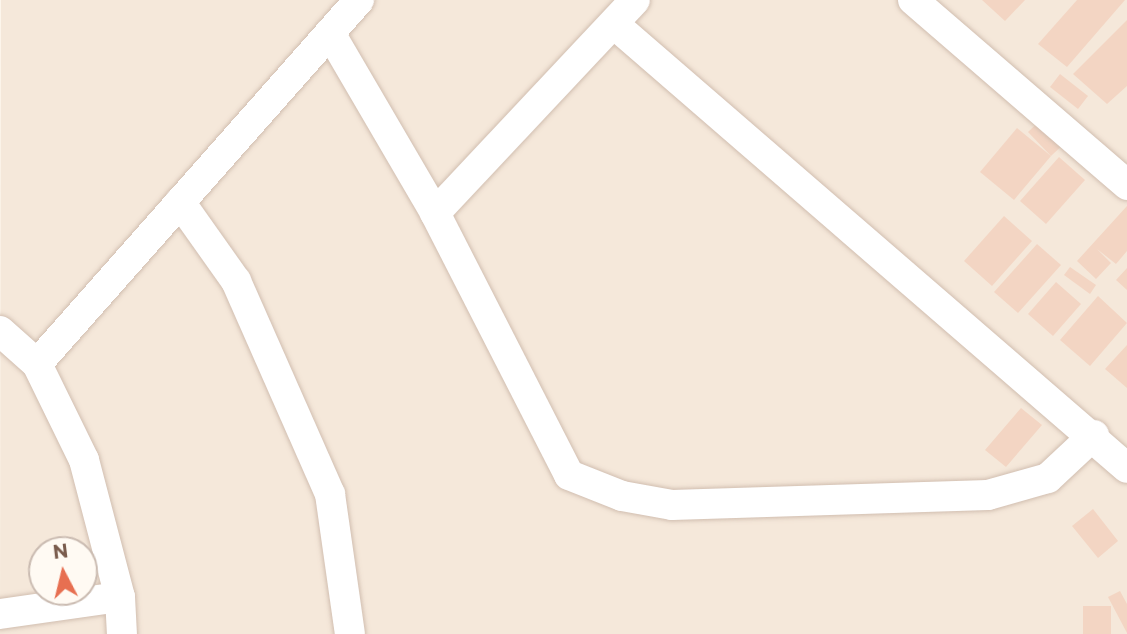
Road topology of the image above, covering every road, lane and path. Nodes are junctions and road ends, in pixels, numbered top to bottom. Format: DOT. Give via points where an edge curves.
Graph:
graph roads {
  1 [pos="359,0"];
  2 [pos="635,0"];
  3 [pos="913,0"];
  4 [pos="614,24"];
  5 [pos="330,33"];
  6 [pos="1127,185"];
  7 [pos="180,202"];
  8 [pos="435,213"];
  9 [pos="0,331"];
  10 [pos="37,364"];
  11 [pos="1094,435"];
  12 [pos="1127,468"];
  13 [pos="120,597"];
  14 [pos="0,614"];
  15 [pos="122,634"];
  16 [pos="350,634"];
  1 -- 5 [label="street"];
  2 -- 4 [label="street"];
  3 -- 6 [label="street"];
  4 -- 8 [label="street"];
  4 -- 11 [label="street"];
  5 -- 7 [label="street"];
  5 -- 8 [label="street"];
  7 -- 10 [label="street"];
  7 -- 16 [label="street" via="255,317 330,494"];
  8 -- 11 [label="street" via="569,475 622,496 672,505 988,495 1048,478"];
  9 -- 10 [label="street"];
  10 -- 13 [label="street" via="84,460"];
  11 -- 12 [label="street"];
  13 -- 14 [label="street"];
  13 -- 15 [label="street"];
}
